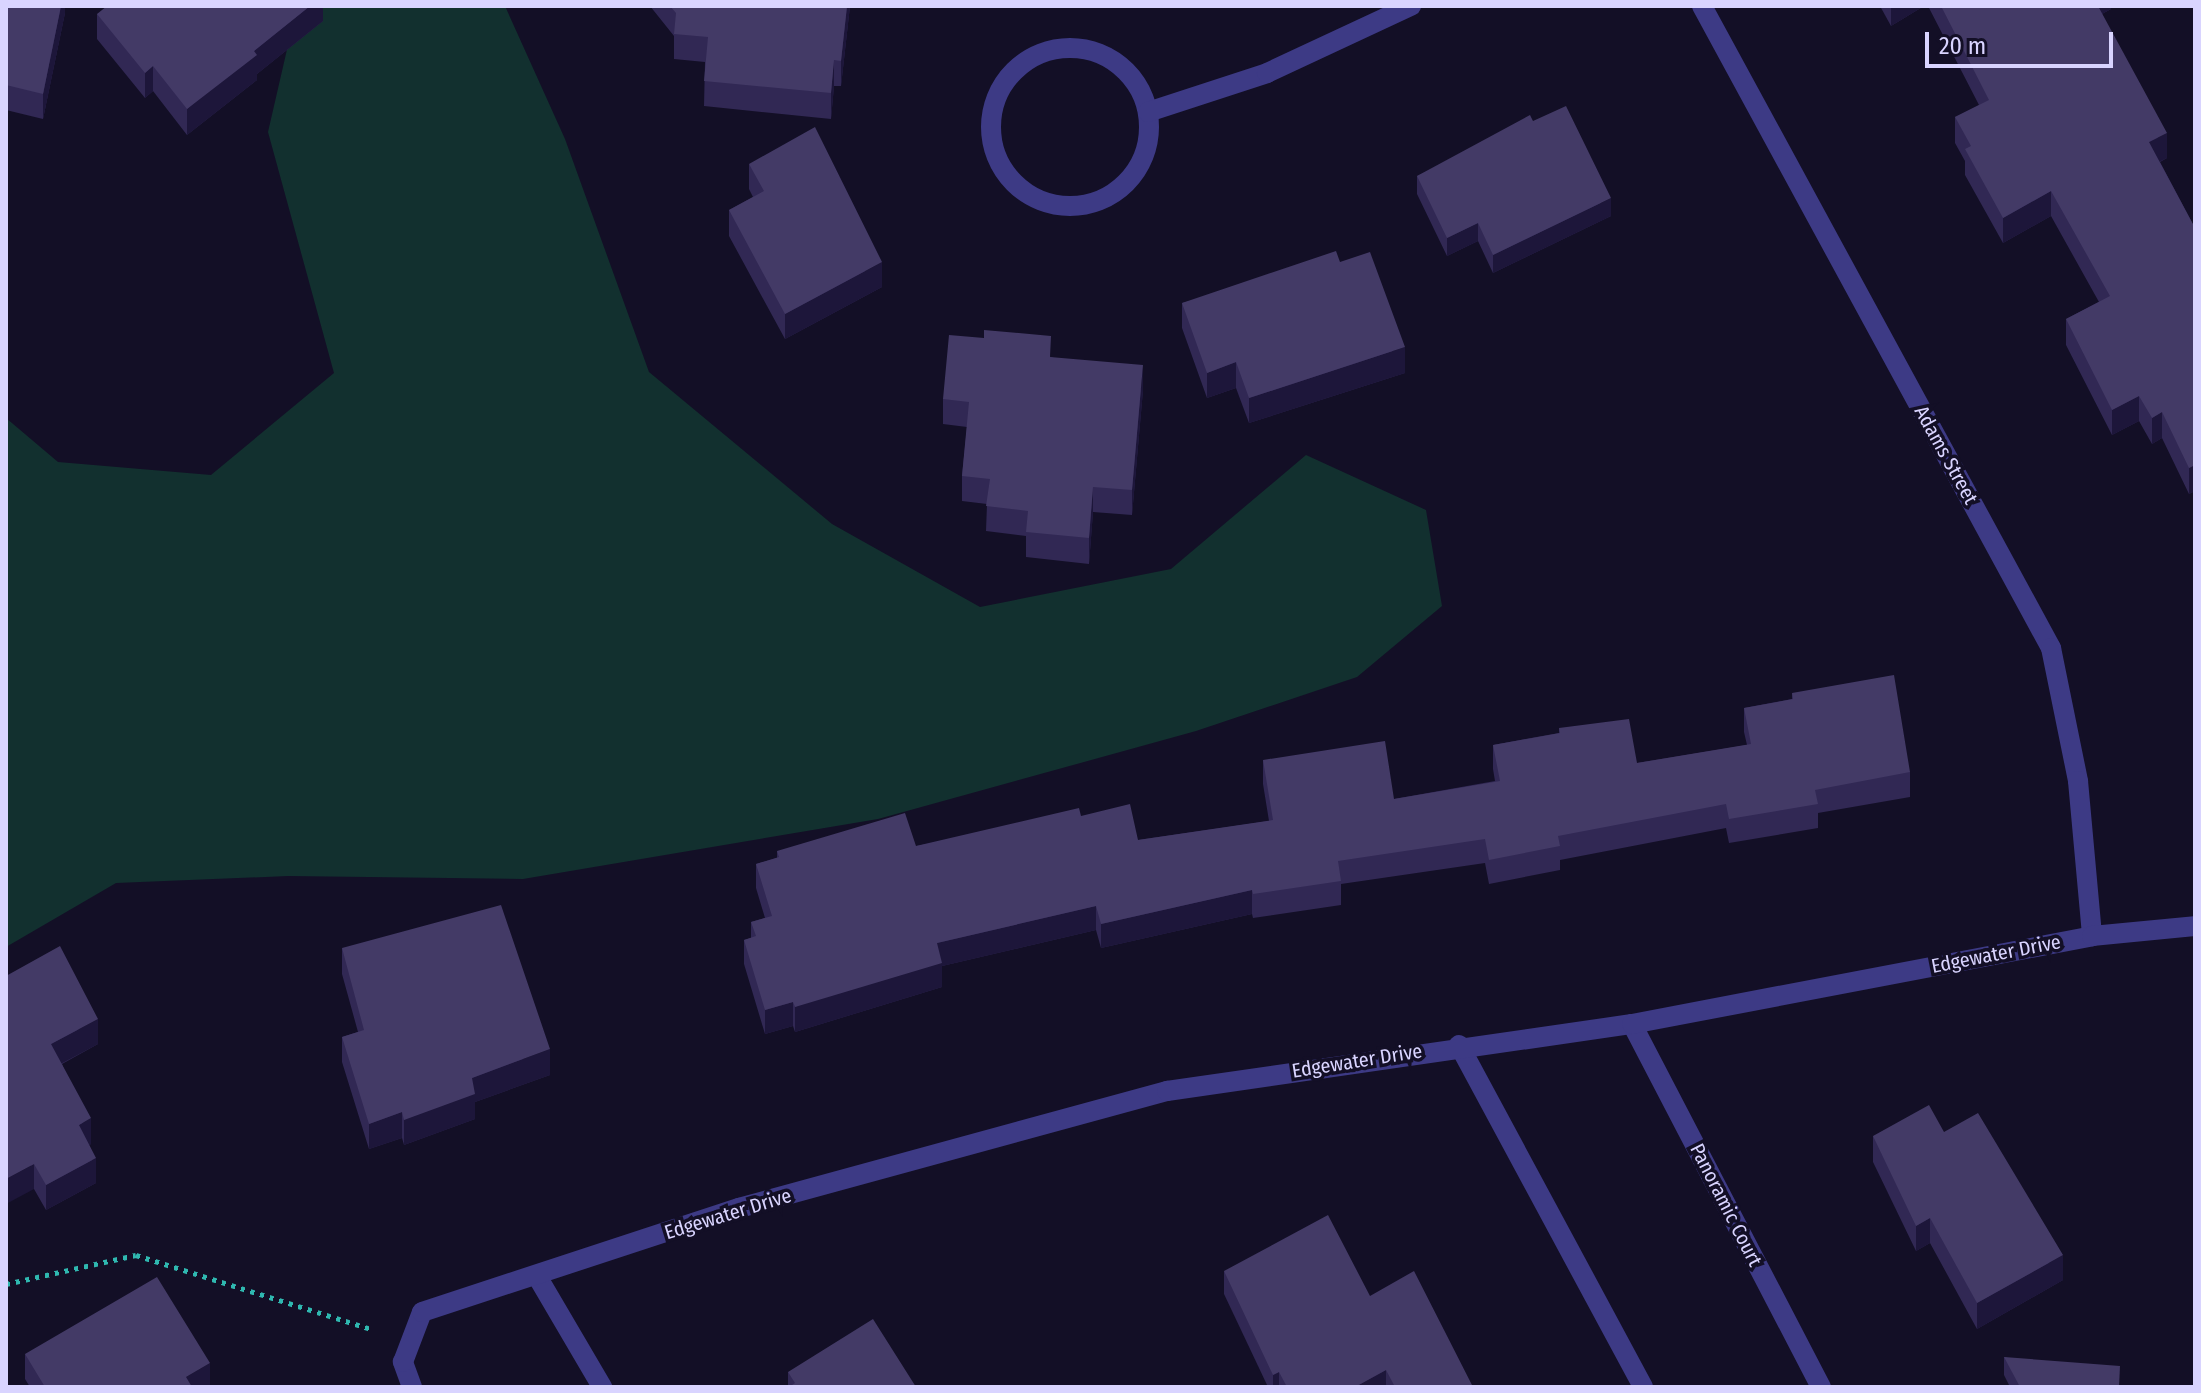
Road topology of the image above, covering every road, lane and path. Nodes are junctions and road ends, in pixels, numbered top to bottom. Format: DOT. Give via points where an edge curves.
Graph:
graph roads {
  1 [pos="1411,6"];
  2 [pos="1702,6"];
  3 [pos="1148,112"];
  4 [pos="2195,926"];
  5 [pos="2092,936"];
  6 [pos="1632,1024"];
  7 [pos="1459,1045"];
  8 [pos="537,1276"];
  9 [pos="6,1284"];
  10 [pos="411,1341"];
  11 [pos="412,1387"];
  12 [pos="602,1387"];
  13 [pos="1643,1387"];
  14 [pos="1821,1387"];
  1 -- 3 [label="street" via="1267,73"];
  2 -- 5 [label="street, Adams Street" via="2051,648 2078,781"];
  3 -- 3 [label="street" via="1149,139 1140,165 1123,187 1100,201 1046,203 1004,170 993,145 998,95 1011,74 1055,49 1104,55 1124,69"];
  4 -- 5 [label="street, Edgewater Drive"];
  5 -- 6 [label="street, Edgewater Drive"];
  6 -- 7 [label="street, Edgewater Drive"];
  6 -- 14 [label="street, Panoramic Court"];
  7 -- 8 [label="street, Edgewater Drive" via="1167,1091 739,1208"];
  7 -- 13 [label="street"];
  8 -- 10 [label="street, Edgewater Drive" via="422,1312"];
  8 -- 12 [label="street"];
  9 -- 10 [label="path" via="136,1255"];
  10 -- 11 [label="street" via="403,1362"];
}
